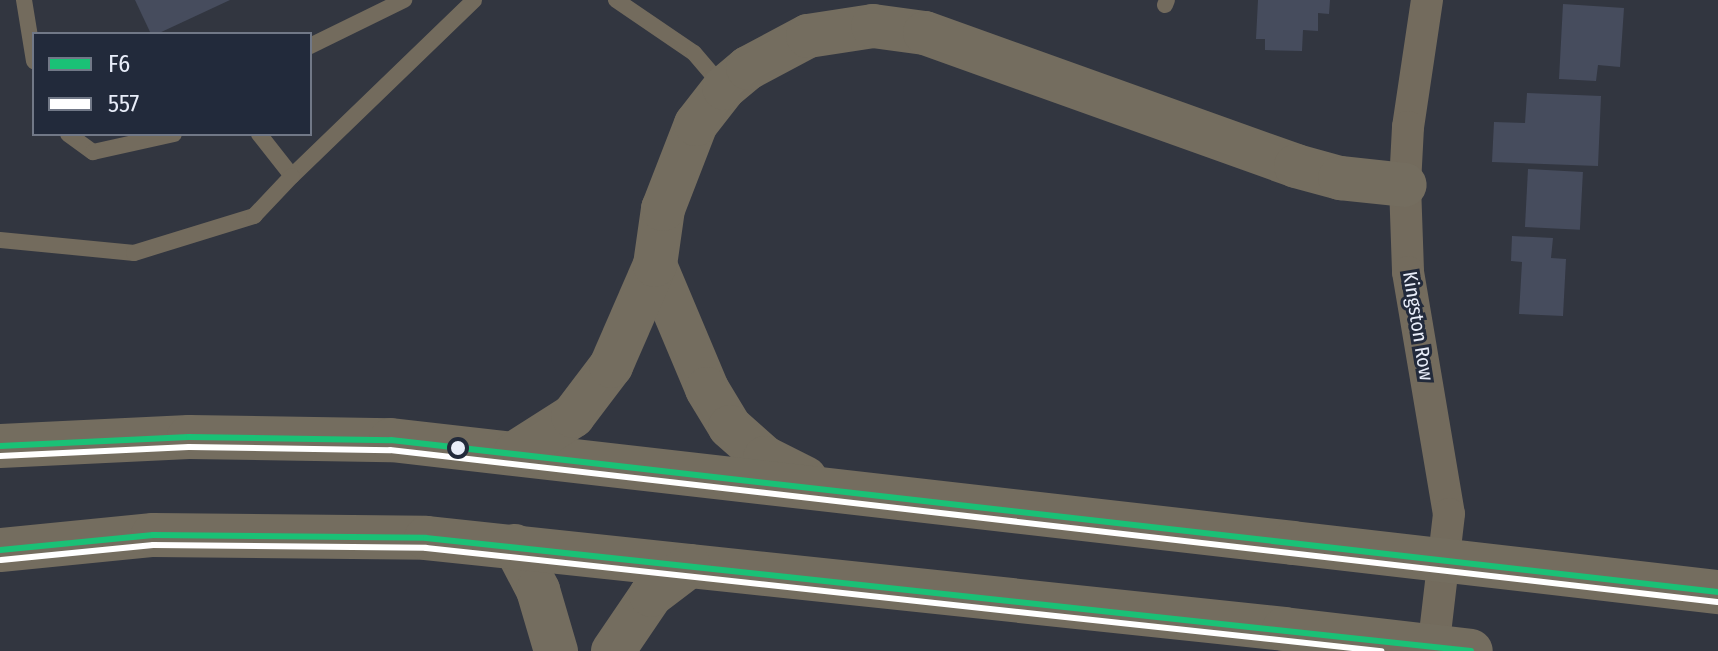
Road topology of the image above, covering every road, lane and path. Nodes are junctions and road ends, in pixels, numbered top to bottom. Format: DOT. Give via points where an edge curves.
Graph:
graph roads {
  1 [pos="24,0"];
  2 [pos="404,0"];
  3 [pos="474,0"];
  4 [pos="616,0"];
  5 [pos="1427,0"];
  6 [pos="312,45"];
  7 [pos="32,49"];
  8 [pos="724,88"];
  9 [pos="71,136"];
  10 [pos="165,136"];
  11 [pos="261,136"];
  12 [pos="292,176"];
  13 [pos="1405,185"];
  14 [pos="0,240"];
  15 [pos="655,265"];
  16 [pos="0,446"];
  17 [pos="515,453"];
  18 [pos="833,490"];
  19 [pos="515,546"];
  20 [pos="0,550"];
  21 [pos="689,566"];
  22 [pos="1718,592"];
  23 [pos="556,651"];
  24 [pos="613,651"];
  25 [pos="1433,651"];
  26 [pos="1471,651"];
  1 -- 7 [label="lane"];
  2 -- 6 [label="lane"];
  3 -- 12 [label="lane"];
  4 -- 8 [label="lane" via="694,53"];
  5 -- 13 [label="street, Kingston Row"];
  8 -- 13 [label="main road" via="773,51 808,36 841,29 900,29 965,46 1296,166 1340,178"];
  8 -- 15 [label="main road" via="696,124 677,164"];
  9 -- 10 [label="lane" via="93,152"];
  11 -- 12 [label="lane"];
  12 -- 14 [label="lane" via="254,216 134,253"];
  13 -- 25 [label="street, Kingston Row" via="1408,272 1449,514"];
  15 -- 17 [label="main road" via="627,334 594,394 550,434"];
  15 -- 18 [label="main road" via="707,389 730,427 765,458"];
  16 -- 17 [label="main road" via="285,437"];
  17 -- 18 [label="main road"];
  18 -- 22 [label="main road, bridge"];
  19 -- 20 [label="main road" via="273,533 153,535"];
  19 -- 21 [label="main road"];
  19 -- 23 [label="main road" via="538,590"];
  21 -- 24 [label="main road" via="651,595"];
  21 -- 26 [label="main road, bridge"];
}
